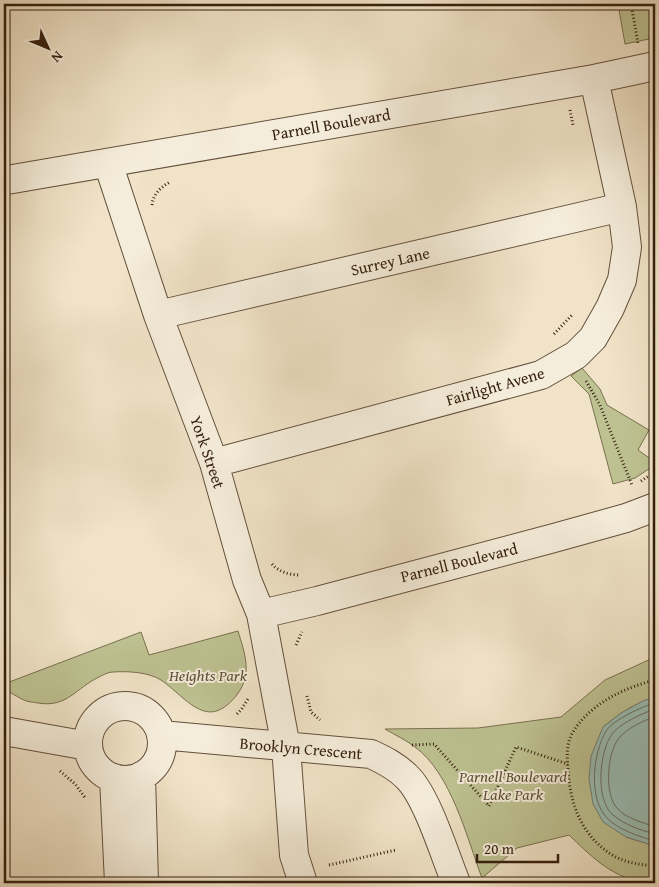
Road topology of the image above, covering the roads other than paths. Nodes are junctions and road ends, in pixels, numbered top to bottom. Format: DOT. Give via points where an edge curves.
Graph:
graph roads {
  1 [pos="647,57"];
  2 [pos="594,79"];
  3 [pos="108,163"];
  4 [pos="7,180"];
  5 [pos="622,208"];
  6 [pos="158,315"];
  7 [pos="214,463"];
  8 [pos="655,507"];
  9 [pos="261,614"];
  10 [pos="4,731"];
  11 [pos="161,735"];
  12 [pos="88,746"];
  13 [pos="286,747"];
  14 [pos="128,777"];
  15 [pos="118,883"];
  16 [pos="144,883"];
  17 [pos="303,883"];
  18 [pos="456,883"];
  1 -- 2 [label="street, Parnell Boulevard"];
  2 -- 3 [label="street, Parnell Boulevard"];
  2 -- 5 [label="street, Fairlight Avene"];
  3 -- 4 [label="street, Parnell Boulevard"];
  3 -- 6 [label="street, York Street"];
  5 -- 6 [label="street, Surrey Lane"];
  5 -- 7 [label="street, Fairlight Avene" via="626,247 622,280 593,338 576,355 541,375"];
  6 -- 7 [label="street, York Street"];
  7 -- 9 [label="street, York Street" via="247,580"];
  8 -- 9 [label="street, Parnell Boulevard" via="562,536"];
  9 -- 13 [label="street, York Street"];
  10 -- 12 [label="street"];
  11 -- 12 [label="street" via="148,714 125,706 102,714 89,734"];
  11 -- 13 [label="street, Brooklyn Crescent"];
  11 -- 14 [label="street" via="162,747 151,769"];
  12 -- 14 [label="street" via="92,760 102,772"];
  13 -- 17 [label="street, York Street" via="294,855"];
  13 -- 18 [label="street, Brooklyn Crescent" via="371,754 390,762 409,778 424,802"];
  14 -- 15 [label="street"];
  14 -- 16 [label="street"];
}
